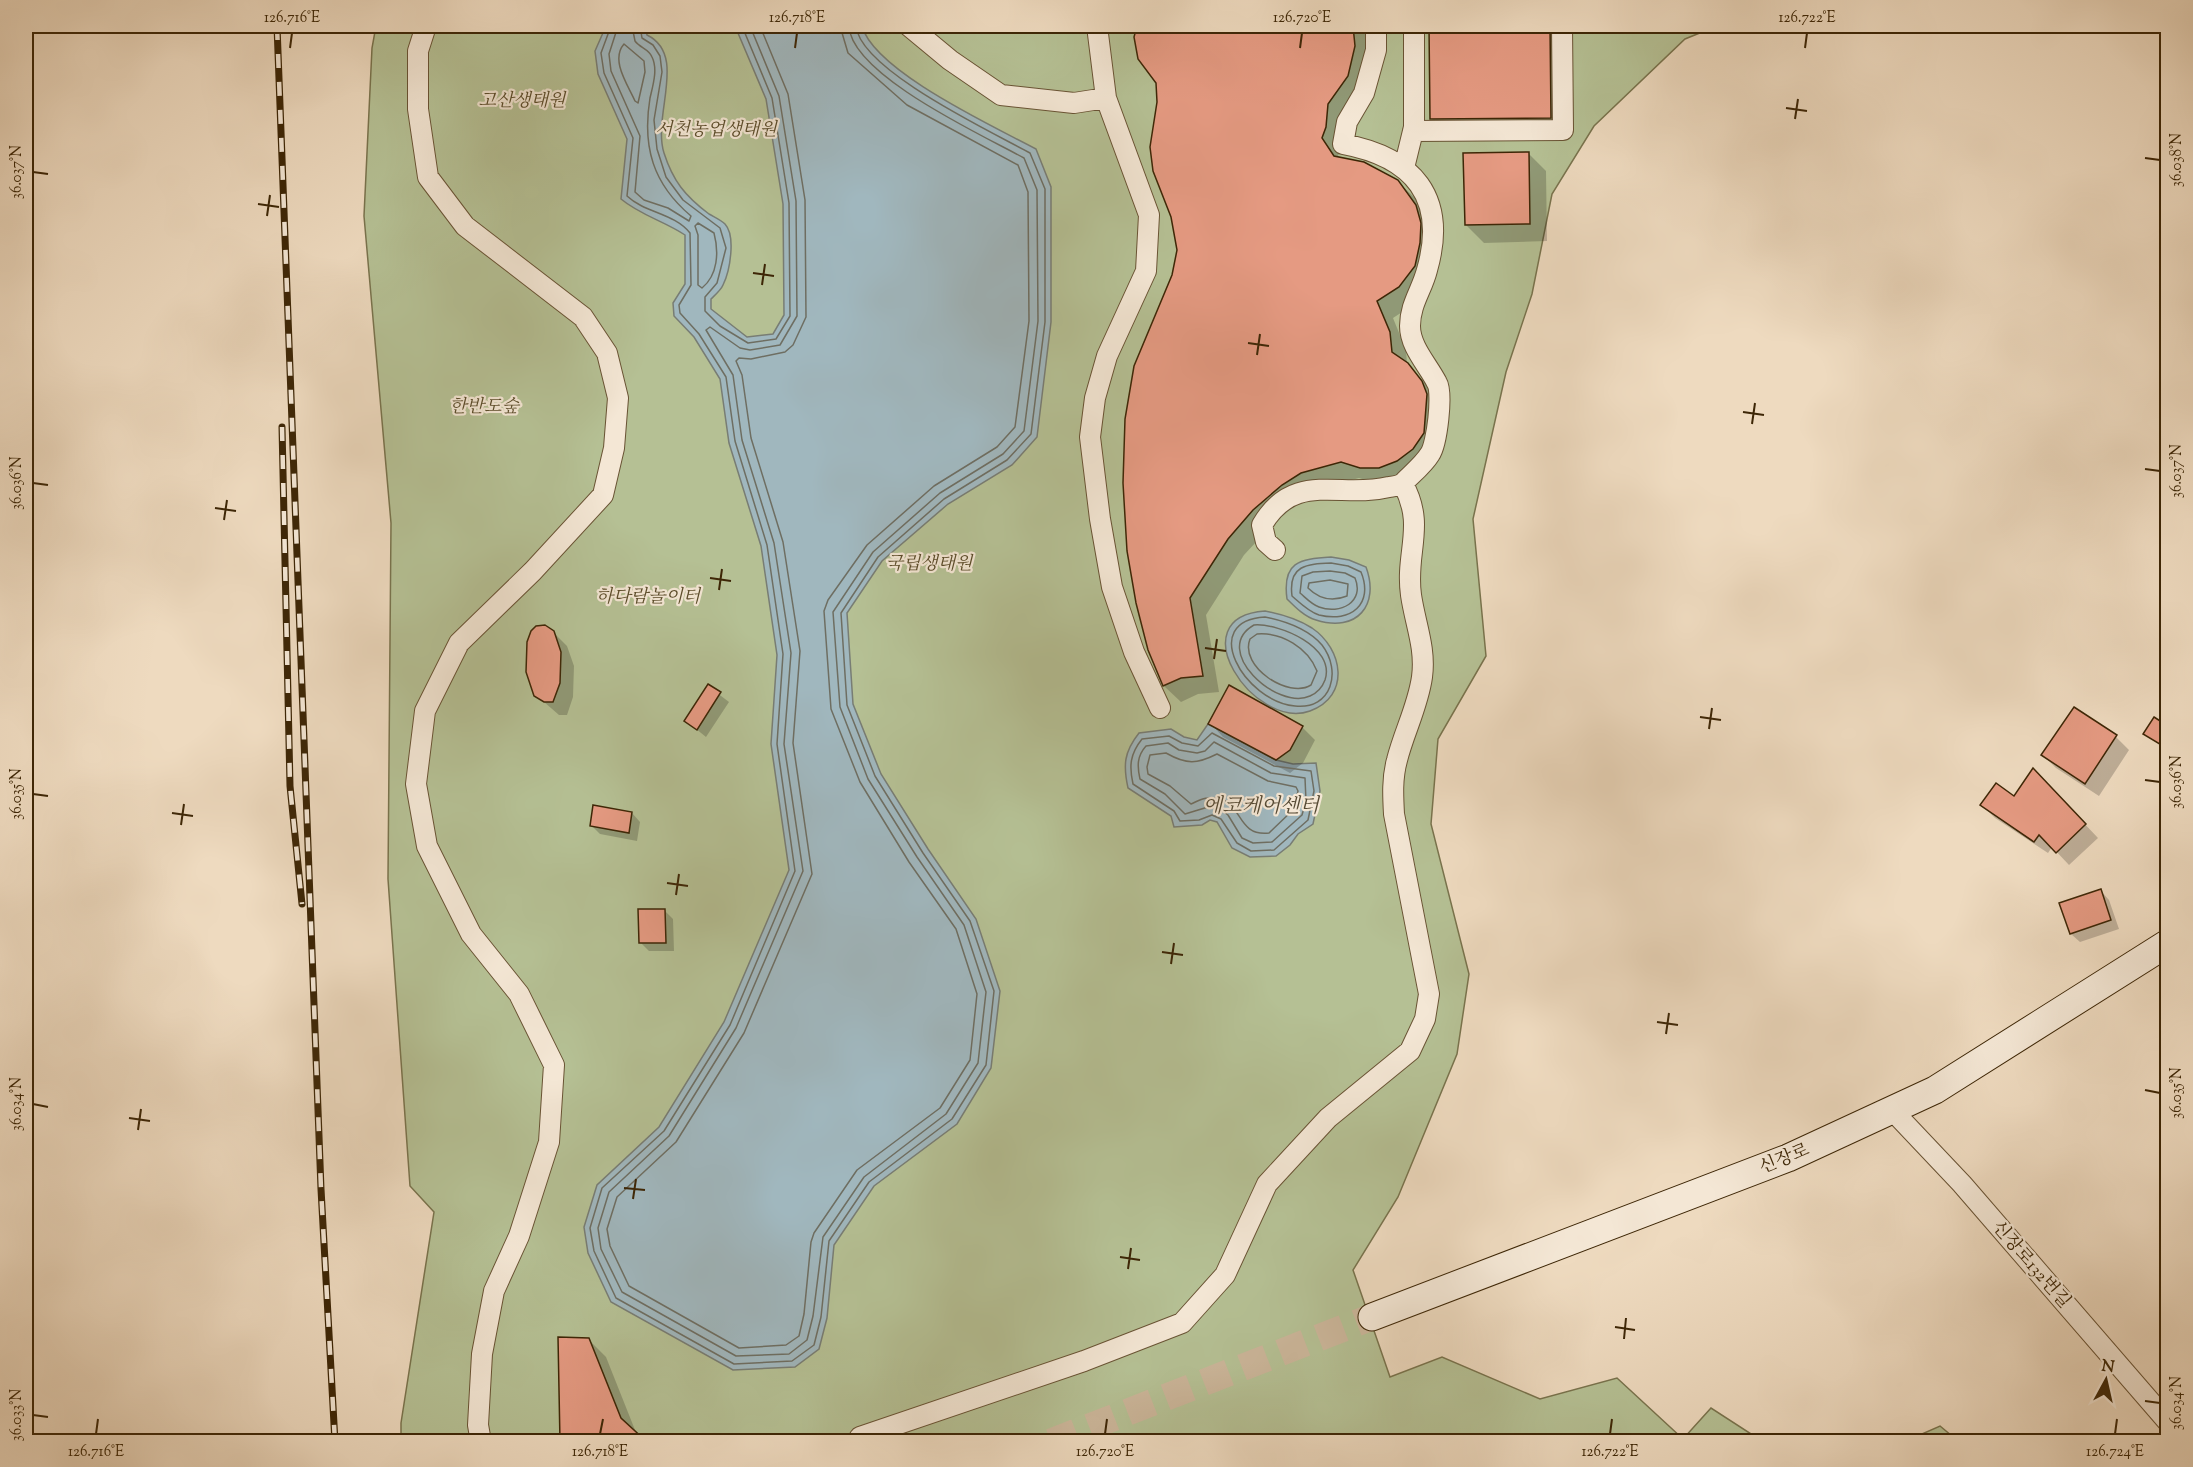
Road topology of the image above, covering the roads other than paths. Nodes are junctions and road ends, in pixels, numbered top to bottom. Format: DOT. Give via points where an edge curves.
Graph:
graph roads {
  1 [pos="426,26"];
  2 [pos="909,26"];
  3 [pos="1097,26"];
  4 [pos="1376,26"];
  5 [pos="1414,26"];
  6 [pos="1562,26"];
  7 [pos="1106,98"];
  8 [pos="1413,131"];
  9 [pos="1404,168"];
  10 [pos="1403,484"];
  11 [pos="1275,550"];
  12 [pos="1160,708"];
  13 [pos="2168,943"];
  14 [pos="1893,1110"];
  15 [pos="1372,1317"];
  16 [pos="2168,1422"];
  17 [pos="481,1442"];
  18 [pos="857,1442"];
  1 -- 17 [label="street" via="418,51 418,109 428,177 465,226 583,317 607,353 618,398 614,448 603,495 533,572 459,643 424,711 416,784 427,846 471,934 519,994 554,1065 549,1142 519,1236 492,1301 482,1354 478,1425"];
  2 -- 7 [label="street" via="1001,95 1074,103"];
  3 -- 7 [label="street"];
  4 -- 9 [label="street" via="1376,50 1364,93 1347,122 1343,144 1373,150"];
  5 -- 8 [label="street"];
  6 -- 8 [label="street" via="1563,130"];
  7 -- 12 [label="street" via="1149,215 1146,271 1107,356 1095,398 1090,437 1112,587 1134,652"];
  8 -- 9 [label="street"];
  9 -- 10 [label="street" via="1413,173 1423,190 1432,217 1434,245 1413,304 1410,328 1419,354 1439,386 1431,453"];
  10 -- 11 [label="street" via="1370,492 1334,488 1298,493 1272,509 1262,525 1266,542"];
  10 -- 18 [label="street" via="1413,502 1416,523 1411,594 1422,647 1423,674 1396,760 1392,789 1429,994 1425,1019 1410,1051 1328,1118 1267,1184 1225,1275 1182,1323 1084,1361 860,1437"];
  13 -- 14 [label="street, 신장로" via="1935,1090"];
  14 -- 15 [label="street, 신장로" via="1788,1158"];
  14 -- 16 [label="street, 신장로132번길"];
}
